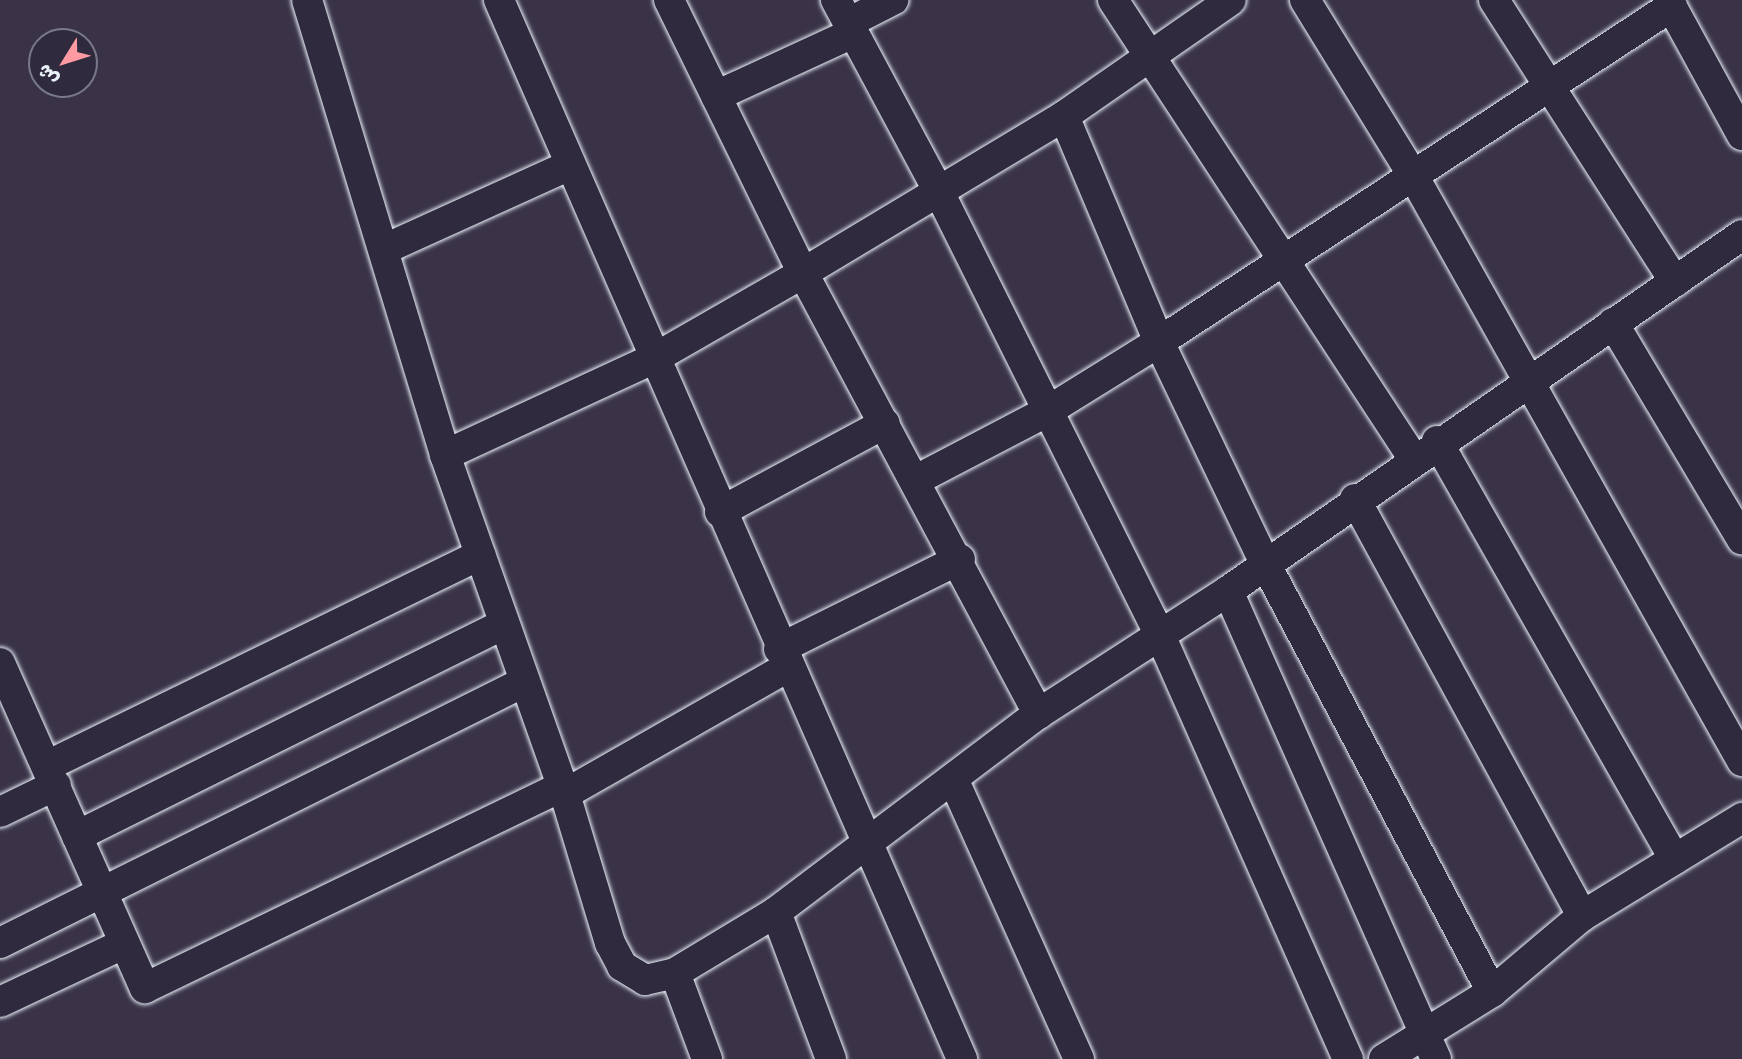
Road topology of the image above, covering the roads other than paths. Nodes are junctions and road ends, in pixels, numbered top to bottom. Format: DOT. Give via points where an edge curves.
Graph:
graph roads {
  1 [pos="307,0"];
  2 [pos="499,0"];
  3 [pos="669,0"];
  4 [pos="893,0"];
  5 [pos="1113,0"];
  6 [pos="1231,0"];
  7 [pos="1305,0"];
  8 [pos="1494,0"];
  9 [pos="1670,3"];
  10 [pos="846,19"];
  11 [pos="1152,60"];
  12 [pos="1553,86"];
  13 [pos="716,96"];
  14 [pos="1064,116"];
  15 [pos="1742,135"];
  16 [pos="570,165"];
  17 [pos="1414,177"];
  18 [pos="939,192"];
  19 [pos="1742,234"];
  20 [pos="385,249"];
  21 [pos="1286,260"];
  22 [pos="803,273"];
  23 [pos="1675,282"];
  24 [pos="1613,323"];
  25 [pos="1159,342"];
  26 [pos="653,359"];
  27 [pos="1528,378"];
  28 [pos="1046,412"];
  29 [pos="885,423"];
  30 [pos="1437,441"];
  31 [pos="445,455"];
  32 [pos="1413,458"];
  33 [pos="916,480"];
  34 [pos="1355,499"];
  35 [pos="719,512"];
  36 [pos="1742,539"];
  37 [pos="480,555"];
  38 [pos="960,559"];
  39 [pos="1266,565"];
  40 [pos="1228,591"];
  41 [pos="504,624"];
  42 [pos="1160,635"];
  43 [pos="783,659"];
  44 [pos="0,663"];
  45 [pos="524,682"];
  46 [pos="1038,714"];
  47 [pos="1742,761"];
  48 [pos="51,776"];
  49 [pos="954,781"];
  50 [pos="564,790"];
  51 [pos="0,812"];
  52 [pos="1742,818"];
  53 [pos="76,835"];
  54 [pos="864,845"];
  55 [pos="1674,859"];
  56 [pos="101,894"];
  57 [pos="776,912"];
  58 [pos="1582,916"];
  59 [pos="0,943"];
  60 [pos="123,944"];
  61 [pos="675,973"];
  62 [pos="1492,992"];
  63 [pos="0,1002"];
  64 [pos="1431,1048"];
  65 [pos="707,1059"];
  66 [pos="831,1059"];
  67 [pos="962,1059"];
  68 [pos="1079,1059"];
  69 [pos="1348,1059"];
  70 [pos="1384,1059"];
  1 -- 20 [label="street"];
  2 -- 16 [label="street"];
  3 -- 13 [label="street"];
  4 -- 10 [label="street"];
  5 -- 11 [label="street"];
  6 -- 11 [label="street"];
  7 -- 17 [label="street"];
  8 -- 12 [label="street"];
  9 -- 12 [label="street"];
  9 -- 15 [label="street"];
  10 -- 13 [label="street"];
  10 -- 18 [label="street"];
  11 -- 14 [label="street"];
  11 -- 21 [label="street"];
  12 -- 17 [label="street"];
  12 -- 23 [label="street"];
  13 -- 22 [label="street"];
  14 -- 18 [label="street"];
  14 -- 25 [label="street"];
  16 -- 20 [label="street"];
  16 -- 26 [label="street"];
  17 -- 21 [label="street"];
  17 -- 27 [label="street"];
  18 -- 22 [label="street"];
  18 -- 28 [label="street"];
  19 -- 23 [label="street"];
  20 -- 31 [label="street"];
  21 -- 25 [label="street"];
  21 -- 32 [label="street"];
  22 -- 26 [label="street"];
  22 -- 29 [label="street"];
  23 -- 24 [label="street"];
  24 -- 27 [label="street"];
  24 -- 36 [label="street"];
  25 -- 28 [label="street"];
  25 -- 39 [label="street"];
  26 -- 31 [label="street"];
  26 -- 35 [label="street"];
  27 -- 30 [label="street"];
  27 -- 47 [label="street"];
  28 -- 33 [label="street"];
  28 -- 42 [label="street"];
  29 -- 33 [label="street"];
  29 -- 35 [label="street"];
  30 -- 32 [label="street"];
  30 -- 55 [label="street"];
  31 -- 37 [label="street"];
  32 -- 34 [label="street"];
  33 -- 38 [label="street"];
  34 -- 39 [label="street"];
  34 -- 58 [label="street"];
  35 -- 43 [label="street"];
  37 -- 41 [label="street"];
  37 -- 48 [label="street"];
  38 -- 43 [label="street"];
  38 -- 46 [label="street"];
  39 -- 40 [label="street"];
  39 -- 62 [label="street"];
  40 -- 42 [label="street"];
  40 -- 64 [label="street"];
  41 -- 45 [label="street"];
  41 -- 53 [label="street"];
  42 -- 46 [label="street"];
  42 -- 69 [label="street"];
  43 -- 50 [label="street"];
  43 -- 54 [label="street"];
  44 -- 48 [label="street"];
  45 -- 50 [label="street"];
  45 -- 56 [label="street"];
  46 -- 49 [label="street"];
  48 -- 51 [label="street"];
  48 -- 53 [label="street"];
  49 -- 54 [label="street"];
  49 -- 68 [label="street"];
  50 -- 60 [label="street" via="151,988 141,984"];
  50 -- 61 [label="street" via="615,956 645,980"];
  52 -- 55 [label="street"];
  53 -- 56 [label="street"];
  54 -- 57 [label="street"];
  54 -- 67 [label="street"];
  55 -- 58 [label="street"];
  56 -- 59 [label="street"];
  56 -- 60 [label="street"];
  57 -- 61 [label="street"];
  57 -- 66 [label="street"];
  58 -- 62 [label="street"];
  60 -- 63 [label="street"];
  61 -- 65 [label="street"];
  62 -- 64 [label="street"];
  64 -- 70 [label="street"];
}
